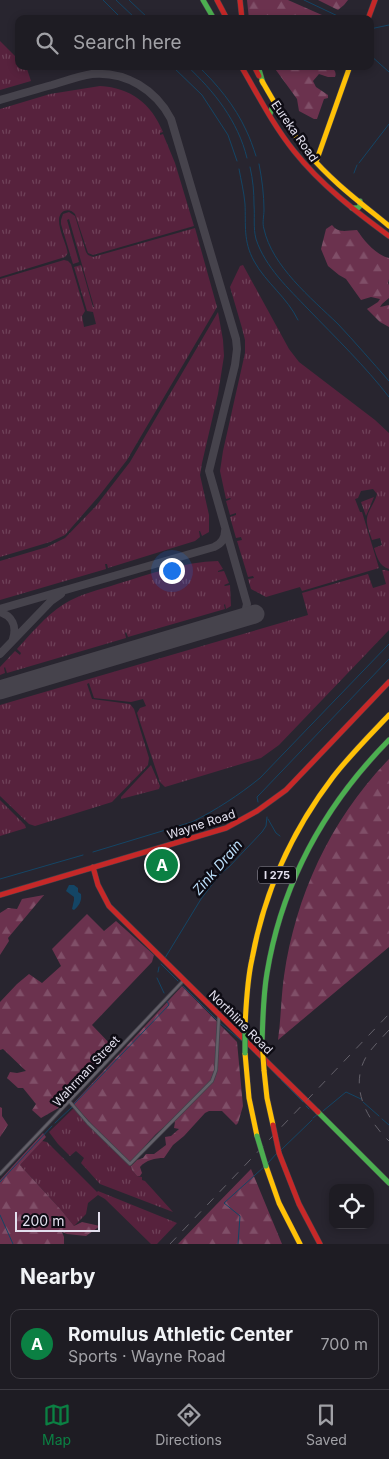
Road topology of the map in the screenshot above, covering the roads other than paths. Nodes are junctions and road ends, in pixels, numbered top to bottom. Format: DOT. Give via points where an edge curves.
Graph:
graph roads {
  1 [pos="203,0"];
  2 [pos="217,0"];
  3 [pos="240,0"];
  4 [pos="375,0"];
  5 [pos="212,15"];
  6 [pos="225,15"];
  7 [pos="242,15"];
  8 [pos="369,15"];
  9 [pos="243,70"];
  10 [pos="258,70"];
  11 [pos="349,70"];
  12 [pos="280,110"];
  13 [pos="270,116"];
  14 [pos="316,162"];
  15 [pos="360,200"];
  16 [pos="351,208"];
  17 [pos="389,226"];
  18 [pos="389,236"];
  19 [pos="389,682"];
  20 [pos="389,714"];
  21 [pos="389,740"];
  22 [pos="93,867"];
  23 [pos="0,895"];
  24 [pos="184,980"];
  25 [pos="219,1014"];
  26 [pos="70,1102"];
  27 [pos="0,1174"];
  28 [pos="389,1183"];
  29 [pos="300,1244"];
  30 [pos="320,1244"];
  1 -- 5 [label="main road"];
  2 -- 6 [label="main road"];
  3 -- 7 [label="main road"];
  4 -- 8 [label="main road"];
  9 -- 13 [label="main road, Eureka Road"];
  10 -- 12 [label="main road, Eureka Road"];
  11 -- 14 [label="main road"];
  12 -- 13 [label="main road" via="272,108"];
  12 -- 14 [label="main road, Eureka Road" via="294,135"];
  13 -- 16 [label="main road, Eureka Road" via="309,169"];
  14 -- 15 [label="main road, Eureka Road"];
  15 -- 16 [label="main road" via="359,207"];
  15 -- 17 [label="main road, Eureka Road"];
  16 -- 18 [label="main road, Eureka Road"];
  19 -- 22 [label="main road, Wayne Road" via="294,782 260,811 226,828"];
  20 -- 29 [label="main road, I 275, bridge" via="346,761 305,818 267,899 255,942 245,1027 249,1098 266,1166"];
  21 -- 30 [label="main road, I 275, bridge" via="330,810 291,885 279,918 262,1009 264,1070 272,1125 295,1196"];
  22 -- 23 [label="main road, Wayne Road"];
  22 -- 24 [label="main road, Northline Road" via="98,885 110,906"];
  24 -- 25 [label="main road, Northline Road"];
  24 -- 26 [label="street, Wahrman Street"];
  25 -- 26 [label="street" via="216,1070 212,1080 130,1164"];
  25 -- 28 [label="main road, Northline Road"];
  26 -- 27 [label="street, Wahrman Street"];
}
